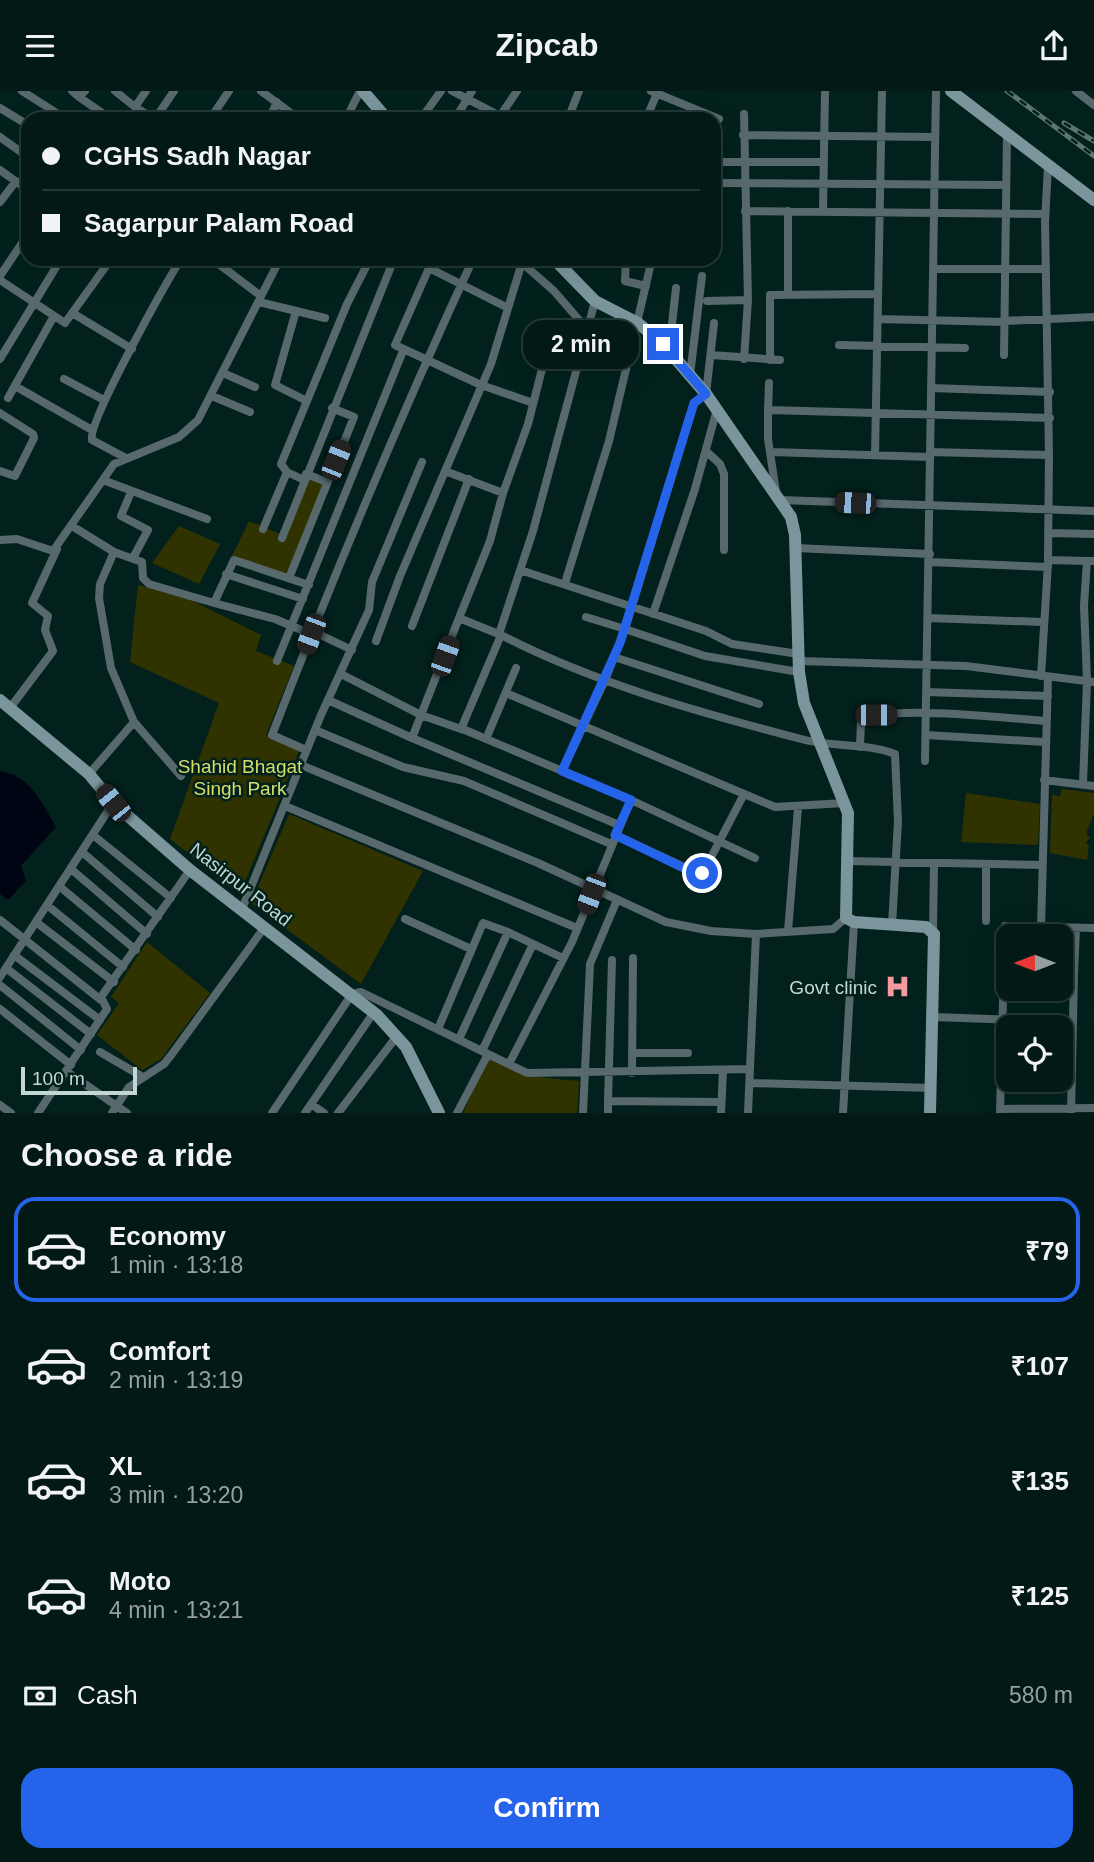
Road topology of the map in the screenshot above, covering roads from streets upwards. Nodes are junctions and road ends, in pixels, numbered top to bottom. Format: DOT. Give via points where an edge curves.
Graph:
graph roads {
  1 [pos="22,91"];
  2 [pos="115,91"];
  3 [pos="146,91"];
  4 [pos="174,91"];
  5 [pos="229,91"];
  6 [pos="261,91"];
  7 [pos="362,91"];
  8 [pos="441,91"];
  9 [pos="453,91"];
  10 [pos="517,91"];
  11 [pos="579,91"];
  12 [pos="825,91"];
  13 [pos="882,91"];
  14 [pos="936,91"];
  15 [pos="951,91"];
  16 [pos="1076,91"];
  17 [pos="655,92"];
  18 [pos="79,93"];
  19 [pos="470,95"];
  20 [pos="277,102"];
  21 [pos="1094,104"];
  22 [pos="135,107"];
  23 [pos="0,108"];
  24 [pos="55,112"];
  25 [pos="102,112"];
  26 [pos="143,112"];
  27 [pos="159,112"];
  28 [pos="215,112"];
  29 [pos="272,112"];
  30 [pos="290,112"];
  31 [pos="350,112"];
  32 [pos="381,112"];
  33 [pos="426,112"];
  34 [pos="459,112"];
  35 [pos="493,112"];
  36 [pos="505,112"];
  37 [pos="571,112"];
  38 [pos="648,112"];
  39 [pos="702,112"];
  40 [pos="744,114"];
  41 [pos="21,121"];
  42 [pos="1007,133"];
  43 [pos="743,135"];
  44 [pos="823,135"];
  45 [pos="0,137"];
  46 [pos="881,137"];
  47 [pos="935,137"];
  48 [pos="21,152"];
  49 [pos="721,162"];
  50 [pos="744,162"];
  51 [pos="823,162"];
  52 [pos="1048,166"];
  53 [pos="0,170"];
  54 [pos="16,181"];
  55 [pos="744,181"];
  56 [pos="721,183"];
  57 [pos="823,184"];
  58 [pos="880,184"];
  59 [pos="934,184"];
  60 [pos="21,185"];
  61 [pos="1005,185"];
  62 [pos="1094,200"];
  63 [pos="0,202"];
  64 [pos="745,211"];
  65 [pos="788,211"];
  66 [pos="879,211"];
  67 [pos="822,212"];
  68 [pos="934,213"];
  69 [pos="1005,213"];
  70 [pos="1045,214"];
  71 [pos="21,245"];
  72 [pos="56,266"];
  73 [pos="106,266"];
  74 [pos="177,266"];
  75 [pos="220,266"];
  76 [pos="276,266"];
  77 [pos="367,266"];
  78 [pos="391,266"];
  79 [pos="469,266"];
  80 [pos="521,266"];
  81 [pos="527,266"];
  82 [pos="562,266"];
  83 [pos="626,266"];
  84 [pos="650,266"];
  85 [pos="429,268"];
  86 [pos="1005,268"];
  87 [pos="933,269"];
  88 [pos="1046,269"];
  89 [pos="702,276"];
  90 [pos="0,278"];
  91 [pos="461,284"];
  92 [pos="646,286"];
  93 [pos="676,288"];
  94 [pos="788,294"];
  95 [pos="878,295"];
  96 [pos="260,299"];
  97 [pos="748,300"];
  98 [pos="595,301"];
  99 [pos="707,301"];
  100 [pos="32,302"];
  101 [pos="508,308"];
  102 [pos="296,311"];
  103 [pos="75,314"];
  104 [pos="54,316"];
  105 [pos="1094,317"];
  106 [pos="325,319"];
  107 [pos="878,319"];
  108 [pos="1046,319"];
  109 [pos="932,320"];
  110 [pos="1004,321"];
  111 [pos="638,323"];
  112 [pos="714,323"];
  113 [pos="586,328"];
  114 [pos="839,345"];
  115 [pos="877,346"];
  116 [pos="932,347"];
  117 [pos="965,348"];
  118 [pos="132,349"];
  119 [pos="403,351"];
  120 [pos="669,351"];
  121 [pos="711,355"];
  122 [pos="1004,355"];
  123 [pos="0,359"];
  124 [pos="744,359"];
  125 [pos="770,360"];
  126 [pos="780,360"];
  127 [pos="426,361"];
  128 [pos="543,365"];
  129 [pos="223,373"];
  130 [pos="690,375"];
  131 [pos="64,379"];
  132 [pos="769,383"];
  133 [pos="481,385"];
  134 [pos="15,386"];
  135 [pos="255,387"];
  136 [pos="931,388"];
  137 [pos="1050,392"];
  138 [pos="706,394"];
  139 [pos="212,396"];
  140 [pos="9,398"];
  141 [pos="104,400"];
  142 [pos="307,401"];
  143 [pos="533,403"];
  144 [pos="332,408"];
  145 [pos="717,409"];
  146 [pos="768,410"];
  147 [pos="250,412"];
  148 [pos="876,412"];
  149 [pos="0,413"];
  150 [pos="931,415"];
  151 [pos="1050,418"];
  152 [pos="92,430"];
  153 [pos="706,451"];
  154 [pos="771,452"];
  155 [pos="930,454"];
  156 [pos="875,455"];
  157 [pos="1049,455"];
  158 [pos="124,457"];
  159 [pos="422,463"];
  160 [pos="0,471"];
  161 [pos="445,471"];
  162 [pos="287,472"];
  163 [pos="305,477"];
  164 [pos="469,479"];
  165 [pos="103,480"];
  166 [pos="327,482"];
  167 [pos="131,492"];
  168 [pos="503,493"];
  169 [pos="778,498"];
  170 [pos="931,505"];
  171 [pos="1048,508"];
  172 [pos="1094,511"];
  173 [pos="207,519"];
  174 [pos="72,526"];
  175 [pos="263,529"];
  176 [pos="1048,533"];
  177 [pos="1094,534"];
  178 [pos="282,538"];
  179 [pos="0,540"];
  180 [pos="59,546"];
  181 [pos="795,548"];
  182 [pos="724,550"];
  183 [pos="114,552"];
  184 [pos="133,558"];
  185 [pos="929,558"];
  186 [pos="1090,561"];
  187 [pos="1048,564"];
  188 [pos="520,570"];
  189 [pos="226,574"];
  190 [pos="289,578"];
  191 [pos="565,583"];
  192 [pos="309,585"];
  193 [pos="303,599"];
  194 [pos="214,603"];
  195 [pos="1084,605"];
  196 [pos="632,607"];
  197 [pos="1094,607"];
  198 [pos="653,614"];
  199 [pos="586,617"];
  200 [pos="458,618"];
  201 [pos="928,618"];
  202 [pos="1043,622"];
  203 [pos="292,625"];
  204 [pos="412,626"];
  205 [pos="625,629"];
  206 [pos="311,632"];
  207 [pos="500,634"];
  208 [pos="376,641"];
  209 [pos="352,650"];
  210 [pos="614,657"];
  211 [pos="277,661"];
  212 [pos="799,662"];
  213 [pos="927,666"];
  214 [pos="516,668"];
  215 [pos="341,674"];
  216 [pos="1044,676"];
  217 [pos="606,679"];
  218 [pos="1091,682"];
  219 [pos="506,692"];
  220 [pos="926,692"];
  221 [pos="1048,696"];
  222 [pos="328,701"];
  223 [pos="5,704"];
  224 [pos="758,704"];
  225 [pos="926,712"];
  226 [pos="421,715"];
  227 [pos="1046,721"];
  228 [pos="134,722"];
  229 [pos="584,726"];
  230 [pos="461,729"];
  231 [pos="315,730"];
  232 [pos="926,735"];
  233 [pos="412,738"];
  234 [pos="486,739"];
  235 [pos="1045,742"];
  236 [pos="819,743"];
  237 [pos="860,747"];
  238 [pos="306,750"];
  239 [pos="925,761"];
  240 [pos="302,765"];
  241 [pos="562,771"];
  242 [pos="89,774"];
  243 [pos="181,776"];
  244 [pos="1044,780"];
  245 [pos="1083,784"];
  246 [pos="1094,786"];
  247 [pos="744,794"];
  248 [pos="631,800"];
  249 [pos="113,803"];
  250 [pos="845,803"];
  251 [pos="285,806"];
  252 [pos="798,808"];
  253 [pos="619,825"];
  254 [pos="93,835"];
  255 [pos="615,835"];
  256 [pos="721,840"];
  257 [pos="611,844"];
  258 [pos="82,852"];
  259 [pos="755,858"];
  260 [pos="847,861"];
  261 [pos="896,863"];
  262 [pos="934,864"];
  263 [pos="986,865"];
  264 [pos="1042,865"];
  265 [pos="71,869"];
  266 [pos="190,870"];
  267 [pos="59,886"];
  268 [pos="593,888"];
  269 [pos="171,898"];
  270 [pos="617,900"];
  271 [pos="47,905"];
  272 [pos="242,909"];
  273 [pos="158,916"];
  274 [pos="848,917"];
  275 [pos="405,919"];
  276 [pos="0,921"];
  277 [pos="986,921"];
  278 [pos="36,922"];
  279 [pos="1041,924"];
  280 [pos="892,925"];
  281 [pos="264,928"];
  282 [pos="577,928"];
  283 [pos="1073,928"];
  284 [pos="1076,928"];
  285 [pos="1094,928"];
  286 [pos="788,931"];
  287 [pos="933,931"];
  288 [pos="508,932"];
  289 [pos="147,934"];
  290 [pos="755,934"];
  291 [pos="25,938"];
  292 [pos="533,944"];
  293 [pos="471,949"];
  294 [pos="136,950"];
  295 [pos="14,955"];
  296 [pos="563,958"];
  297 [pos="633,958"];
  298 [pos="612,960"];
  299 [pos="124,967"];
  300 [pos="6,968"];
  301 [pos="1074,974"];
  302 [pos="0,977"];
  303 [pos="114,982"];
  304 [pos="0,985"];
  305 [pos="352,994"];
  306 [pos="100,1000"];
  307 [pos="0,1009"];
  308 [pos="374,1012"];
  309 [pos="1072,1015"];
  310 [pos="933,1017"];
  311 [pos="100,1020"];
  312 [pos="996,1020"];
  313 [pos="438,1029"];
  314 [pos="91,1034"];
  315 [pos="397,1036"];
  316 [pos="459,1039"];
  317 [pos="81,1049"];
  318 [pos="100,1052"];
  319 [pos="485,1052"];
  320 [pos="632,1053"];
  321 [pos="688,1053"];
  322 [pos="509,1064"];
  323 [pos="69,1068"];
  324 [pos="750,1069"];
  325 [pos="723,1070"];
  326 [pos="632,1073"];
  327 [pos="584,1074"];
  328 [pos="610,1074"];
  329 [pos="143,1077"];
  330 [pos="750,1083"];
  331 [pos="845,1086"];
  332 [pos="931,1088"];
  333 [pos="1002,1092"];
  334 [pos="1071,1092"];
  335 [pos="608,1101"];
  336 [pos="721,1102"];
  337 [pos="311,1104"];
  338 [pos="0,1105"];
  339 [pos="1094,1108"];
  340 [pos="114,1110"];
  341 [pos="1000,1111"];
  342 [pos="1071,1111"];
  343 [pos="11,1113"];
  344 [pos="38,1113"];
  345 [pos="127,1113"];
  346 [pos="272,1113"];
  347 [pos="305,1113"];
  348 [pos="324,1113"];
  349 [pos="338,1113"];
  350 [pos="439,1113"];
  351 [pos="457,1113"];
  352 [pos="583,1113"];
  353 [pos="608,1113"];
  354 [pos="721,1113"];
  355 [pos="748,1113"];
  356 [pos="843,1113"];
  357 [pos="930,1113"];
  1 -- 24 [label="street"];
  2 -- 22 [label="street"];
  3 -- 22 [label="street"];
  4 -- 27 [label="street"];
  5 -- 28 [label="street"];
  6 -- 20 [label="street"];
  7 -- 31 [label="street"];
  7 -- 32 [label="street"];
  8 -- 33 [label="street"];
  9 -- 19 [label="street"];
  10 -- 36 [label="street"];
  11 -- 37 [label="street"];
  12 -- 44 [label="street"];
  13 -- 46 [label="street"];
  14 -- 47 [label="street"];
  15 -- 42 [label="street"];
  16 -- 21 [label="street"];
  17 -- 38 [label="street"];
  17 -- 39 [label="street"];
  18 -- 25 [label="street"];
  19 -- 34 [label="street"];
  19 -- 35 [label="street"];
  20 -- 29 [label="street"];
  20 -- 30 [label="street"];
  22 -- 26 [label="street"];
  23 -- 41 [label="street"];
  40 -- 43 [label="street"];
  42 -- 52 [label="street"];
  42 -- 61 [label="street"];
  43 -- 44 [label="street"];
  43 -- 50 [label="street"];
  44 -- 46 [label="street"];
  44 -- 51 [label="street"];
  45 -- 48 [label="street"];
  46 -- 47 [label="street"];
  46 -- 58 [label="street"];
  47 -- 59 [label="street"];
  49 -- 50 [label="street"];
  50 -- 51 [label="street"];
  50 -- 55 [label="street"];
  51 -- 57 [label="street"];
  52 -- 62 [label="street"];
  52 -- 70 [label="street"];
  53 -- 54 [label="street"];
  54 -- 60 [label="street"];
  54 -- 63 [label="street"];
  55 -- 56 [label="street"];
  55 -- 57 [label="street"];
  55 -- 64 [label="street"];
  57 -- 58 [label="street"];
  57 -- 67 [label="street"];
  58 -- 59 [label="street"];
  58 -- 66 [label="street"];
  59 -- 61 [label="street"];
  59 -- 68 [label="street"];
  61 -- 69 [label="street"];
  64 -- 65 [label="street"];
  64 -- 97 [label="street"];
  65 -- 67 [label="street"];
  65 -- 94 [label="street"];
  66 -- 67 [label="street"];
  66 -- 68 [label="street"];
  66 -- 95 [label="street"];
  68 -- 69 [label="street"];
  68 -- 87 [label="street"];
  69 -- 70 [label="street"];
  69 -- 86 [label="street"];
  70 -- 88 [label="street"];
  71 -- 90 [label="street"];
  72 -- 100 [label="street"];
  73 -- 103 [label="street"];
  74 -- 118 [label="street"];
  75 -- 96 [label="street"];
  76 -- 96 [label="street"];
  77 -- 142 [label="street"];
  78 -- 144 [label="street"];
  79 -- 91 [label="street"];
  80 -- 101 [label="street"];
  81 -- 113 [label="street"];
  82 -- 98 [label="street"];
  83 -- 92 [label="street" via="625,281"];
  84 -- 92 [label="street"];
  85 -- 91 [label="street"];
  85 -- 119 [label="street" via="396,340 395,345"];
  86 -- 87 [label="street"];
  86 -- 88 [label="street"];
  86 -- 110 [label="street"];
  87 -- 109 [label="street"];
  88 -- 108 [label="street"];
  89 -- 130 [label="street"];
  90 -- 100 [label="street"];
  91 -- 101 [label="street"];
  91 -- 127 [label="street"];
  92 -- 111 [label="street"];
  93 -- 120 [label="street"];
  94 -- 95 [label="street"];
  94 -- 125 [label="street" via="769,296"];
  95 -- 107 [label="street"];
  96 -- 102 [label="street"];
  96 -- 129 [label="street"];
  97 -- 99 [label="street"];
  97 -- 124 [label="street"];
  98 -- 111 [label="street"];
  98 -- 113 [label="street"];
  100 -- 104 [label="street"];
  100 -- 123 [label="street"];
  101 -- 133 [label="street"];
  102 -- 106 [label="street"];
  102 -- 142 [label="street" via="275,385"];
  103 -- 104 [label="street" via="65,323"];
  103 -- 118 [label="street"];
  104 -- 134 [label="street"];
  105 -- 108 [label="street"];
  107 -- 109 [label="street"];
  107 -- 115 [label="street"];
  108 -- 110 [label="street"];
  108 -- 137 [label="street"];
  109 -- 110 [label="street"];
  109 -- 116 [label="street"];
  110 -- 122 [label="street"];
  111 -- 120 [label="street"];
  111 -- 191 [label="street" via="609,441"];
  112 -- 121 [label="street"];
  113 -- 188 [label="street" via="554,459"];
  114 -- 115 [label="street"];
  115 -- 116 [label="street"];
  115 -- 148 [label="street"];
  116 -- 117 [label="street"];
  116 -- 136 [label="street"];
  118 -- 141 [label="street"];
  119 -- 127 [label="street"];
  119 -- 192 [label="street"];
  120 -- 130 [label="street"];
  121 -- 124 [label="street"];
  121 -- 138 [label="street"];
  124 -- 125 [label="street"];
  125 -- 126 [label="street"];
  127 -- 133 [label="street"];
  127 -- 206 [label="street"];
  128 -- 143 [label="street"];
  129 -- 135 [label="street"];
  129 -- 139 [label="street"];
  130 -- 138 [label="street"];
  131 -- 141 [label="street"];
  132 -- 146 [label="street"];
  133 -- 143 [label="street"];
  133 -- 161 [label="street"];
  134 -- 140 [label="street"];
  134 -- 152 [label="street"];
  136 -- 137 [label="street"];
  136 -- 150 [label="street"];
  137 -- 151 [label="street"];
  138 -- 145 [label="street"];
  138 -- 196 [label="street" via="694,403"];
  139 -- 147 [label="street"];
  139 -- 158 [label="street" via="198,420 179,437"];
  141 -- 152 [label="street"];
  142 -- 162 [label="street" via="281,464"];
  143 -- 168 [label="street"];
  144 -- 163 [label="street"];
  144 -- 166 [label="street" via="354,417"];
  145 -- 153 [label="street"];
  145 -- 169 [label="street"];
  146 -- 148 [label="street"];
  146 -- 154 [label="street"];
  148 -- 150 [label="street"];
  148 -- 156 [label="street"];
  149 -- 160 [label="street" via="34,438 15,476"];
  150 -- 151 [label="street"];
  150 -- 155 [label="street"];
  151 -- 157 [label="street"];
  152 -- 158 [label="street" via="92,440"];
  153 -- 182 [label="street" via="724,474"];
  153 -- 198 [label="street"];
  154 -- 156 [label="street"];
  154 -- 169 [label="street"];
  155 -- 156 [label="street"];
  155 -- 157 [label="street"];
  155 -- 170 [label="street"];
  157 -- 171 [label="street"];
  158 -- 165 [label="street"];
  159 -- 209 [label="street" via="372,582 371,604"];
  161 -- 164 [label="street"];
  161 -- 208 [label="street"];
  162 -- 163 [label="street"];
  162 -- 175 [label="street"];
  163 -- 166 [label="street"];
  163 -- 178 [label="street"];
  164 -- 168 [label="street"];
  164 -- 204 [label="street"];
  165 -- 167 [label="street"];
  165 -- 174 [label="street"];
  166 -- 190 [label="street"];
  167 -- 173 [label="street"];
  167 -- 184 [label="street" via="121,516 148,530"];
  168 -- 200 [label="street" via="490,541"];
  169 -- 170 [label="street"];
  169 -- 181 [label="street" via="791,517"];
  170 -- 171 [label="street"];
  170 -- 185 [label="street"];
  171 -- 172 [label="street"];
  171 -- 176 [label="street"];
  174 -- 180 [label="street"];
  174 -- 183 [label="street"];
  176 -- 177 [label="street"];
  176 -- 187 [label="street"];
  179 -- 180 [label="street" via="17,540 48,551"];
  180 -- 223 [label="street" via="32,603 48,616 45,630 53,651"];
  181 -- 185 [label="street"];
  181 -- 212 [label="street"];
  183 -- 184 [label="street"];
  183 -- 228 [label="street" via="100,584 100,613 111,668"];
  184 -- 194 [label="street" via="143,564 143,578 149,584"];
  185 -- 187 [label="street"];
  185 -- 201 [label="street"];
  186 -- 187 [label="street"];
  186 -- 195 [label="street"];
  187 -- 202 [label="street"];
  188 -- 191 [label="street"];
  188 -- 207 [label="street"];
  189 -- 190 [label="street" via="234,560"];
  189 -- 193 [label="street"];
  189 -- 194 [label="street"];
  190 -- 192 [label="street"];
  191 -- 196 [label="street"];
  192 -- 193 [label="street"];
  193 -- 203 [label="street"];
  194 -- 203 [label="street"];
  195 -- 197 [label="street"];
  195 -- 218 [label="street"];
  196 -- 198 [label="street"];
  196 -- 205 [label="street"];
  198 -- 212 [label="street" via="732,644"];
  199 -- 205 [label="street"];
  200 -- 207 [label="street"];
  200 -- 226 [label="street"];
  201 -- 202 [label="street"];
  201 -- 213 [label="street"];
  202 -- 216 [label="street"];
  203 -- 206 [label="street"];
  203 -- 211 [label="street"];
  205 -- 210 [label="street"];
  205 -- 212 [label="street" via="705,656"];
  206 -- 209 [label="street"];
  206 -- 238 [label="street" via="272,735"];
  207 -- 217 [label="street"];
  207 -- 230 [label="street"];
  209 -- 215 [label="street"];
  210 -- 217 [label="street"];
  210 -- 224 [label="street"];
  212 -- 213 [label="street"];
  212 -- 236 [label="street" via="806,711"];
  213 -- 216 [label="street"];
  213 -- 220 [label="street"];
  214 -- 219 [label="street"];
  215 -- 222 [label="street"];
  215 -- 226 [label="street"];
  216 -- 218 [label="street"];
  216 -- 221 [label="street"];
  217 -- 229 [label="street"];
  217 -- 236 [label="street" via="684,707"];
  218 -- 245 [label="street"];
  219 -- 229 [label="street"];
  219 -- 234 [label="street"];
  220 -- 221 [label="street"];
  220 -- 225 [label="street"];
  221 -- 227 [label="street"];
  222 -- 231 [label="street"];
  222 -- 233 [label="street"];
  223 -- 242 [label="street, Nasirpur Road"];
  225 -- 227 [label="street"];
  225 -- 232 [label="street"];
  225 -- 237 [label="street" via="866,718 860,727"];
  226 -- 230 [label="street"];
  226 -- 233 [label="street"];
  227 -- 235 [label="street"];
  228 -- 242 [label="street"];
  228 -- 243 [label="street"];
  229 -- 241 [label="street"];
  229 -- 247 [label="street"];
  230 -- 234 [label="street"];
  231 -- 238 [label="street"];
  231 -- 257 [label="street" via="403,767 464,781"];
  232 -- 235 [label="street"];
  232 -- 239 [label="street"];
  233 -- 253 [label="street"];
  234 -- 241 [label="street"];
  235 -- 244 [label="street"];
  236 -- 237 [label="street"];
  236 -- 250 [label="street"];
  237 -- 261 [label="street" via="888,751 896,757"];
  238 -- 240 [label="street"];
  240 -- 251 [label="street"];
  240 -- 268 [label="street"];
  241 -- 248 [label="street"];
  242 -- 249 [label="street, Nasirpur Road"];
  244 -- 245 [label="street"];
  244 -- 264 [label="street"];
  245 -- 246 [label="street"];
  247 -- 252 [label="street" via="775,807"];
  247 -- 256 [label="street"];
  248 -- 253 [label="street"];
  248 -- 256 [label="street"];
  249 -- 254 [label="street"];
  249 -- 266 [label="street, Nasirpur Road"];
  250 -- 252 [label="street"];
  250 -- 260 [label="street"];
  251 -- 272 [label="street"];
  251 -- 282 [label="street"];
  252 -- 286 [label="street"];
  253 -- 255 [label="street"];
  254 -- 258 [label="street"];
  254 -- 269 [label="street"];
  255 -- 256 [label="street" via="696,874 704,871"];
  255 -- 257 [label="street"];
  256 -- 259 [label="street"];
  257 -- 268 [label="street"];
  258 -- 265 [label="street"];
  258 -- 273 [label="street"];
  260 -- 261 [label="street"];
  260 -- 274 [label="street"];
  261 -- 262 [label="street"];
  261 -- 280 [label="street"];
  262 -- 263 [label="street"];
  262 -- 287 [label="street"];
  263 -- 264 [label="street"];
  263 -- 277 [label="street"];
  264 -- 279 [label="street"];
  265 -- 267 [label="street"];
  265 -- 289 [label="street"];
  266 -- 269 [label="street"];
  266 -- 272 [label="street, Nasirpur Road"];
  267 -- 271 [label="street"];
  267 -- 294 [label="street"];
  268 -- 270 [label="street"];
  268 -- 282 [label="street"];
  269 -- 273 [label="street"];
  270 -- 290 [label="street" via="666,922"];
  270 -- 327 [label="street" via="590,964"];
  271 -- 278 [label="street"];
  271 -- 299 [label="street"];
  272 -- 281 [label="street, Nasirpur Road"];
  273 -- 289 [label="street"];
  274 -- 280 [label="street"];
  274 -- 286 [label="street" via="833,929"];
  274 -- 331 [label="street"];
  275 -- 293 [label="street"];
  276 -- 291 [label="street"];
  278 -- 291 [label="street"];
  278 -- 303 [label="street"];
  280 -- 287 [label="street"];
  281 -- 305 [label="street, Nasirpur Road"];
  281 -- 329 [label="street" via="164,1064"];
  282 -- 296 [label="street"];
  283 -- 284 [label="street"];
  284 -- 285 [label="street"];
  284 -- 301 [label="street"];
  286 -- 290 [label="street"];
  287 -- 310 [label="street"];
  288 -- 292 [label="street"];
  288 -- 293 [label="street" via="484,922"];
  288 -- 316 [label="street"];
  289 -- 294 [label="street"];
  290 -- 324 [label="street"];
  291 -- 295 [label="street"];
  291 -- 306 [label="street"];
  292 -- 296 [label="street"];
  292 -- 319 [label="street"];
  293 -- 313 [label="street"];
  294 -- 299 [label="street"];
  295 -- 300 [label="street"];
  295 -- 311 [label="street"];
  296 -- 322 [label="street"];
  297 -- 320 [label="street"];
  298 -- 328 [label="street"];
  299 -- 303 [label="street"];
  300 -- 302 [label="street"];
  300 -- 314 [label="street"];
  301 -- 309 [label="street"];
  303 -- 306 [label="street"];
  304 -- 317 [label="street"];
  305 -- 308 [label="street, Nasirpur Road"];
  305 -- 313 [label="street" via="367,995"];
  305 -- 346 [label="street"];
  306 -- 311 [label="street" via="108,1007"];
  307 -- 323 [label="street"];
  308 -- 315 [label="street, Nasirpur Road"];
  308 -- 337 [label="street"];
  310 -- 312 [label="street"];
  310 -- 332 [label="street"];
  311 -- 314 [label="street"];
  313 -- 316 [label="street"];
  314 -- 317 [label="street"];
  315 -- 349 [label="street"];
  315 -- 350 [label="street, Nasirpur Road"];
  316 -- 319 [label="street"];
  317 -- 323 [label="street"];
  318 -- 329 [label="street"];
  319 -- 322 [label="street"];
  319 -- 351 [label="street"];
  320 -- 321 [label="street"];
  320 -- 326 [label="street"];
  322 -- 327 [label="street" via="527,1073"];
  323 -- 340 [label="street"];
  323 -- 344 [label="street"];
  324 -- 325 [label="street"];
  324 -- 330 [label="street"];
  325 -- 326 [label="street"];
  325 -- 336 [label="street"];
  326 -- 328 [label="street"];
  327 -- 328 [label="street"];
  327 -- 352 [label="street"];
  328 -- 335 [label="street"];
  329 -- 340 [label="street" via="129,1087"];
  330 -- 331 [label="street"];
  330 -- 355 [label="street"];
  331 -- 332 [label="street"];
  331 -- 356 [label="street"];
  332 -- 357 [label="street"];
  333 -- 341 [label="street"];
  334 -- 342 [label="street"];
  335 -- 336 [label="street"];
  335 -- 353 [label="street"];
  336 -- 354 [label="street"];
  337 -- 347 [label="street"];
  337 -- 348 [label="street"];
  338 -- 343 [label="street"];
  339 -- 342 [label="street"];
  340 -- 345 [label="street"];
  341 -- 342 [label="street"];
}
